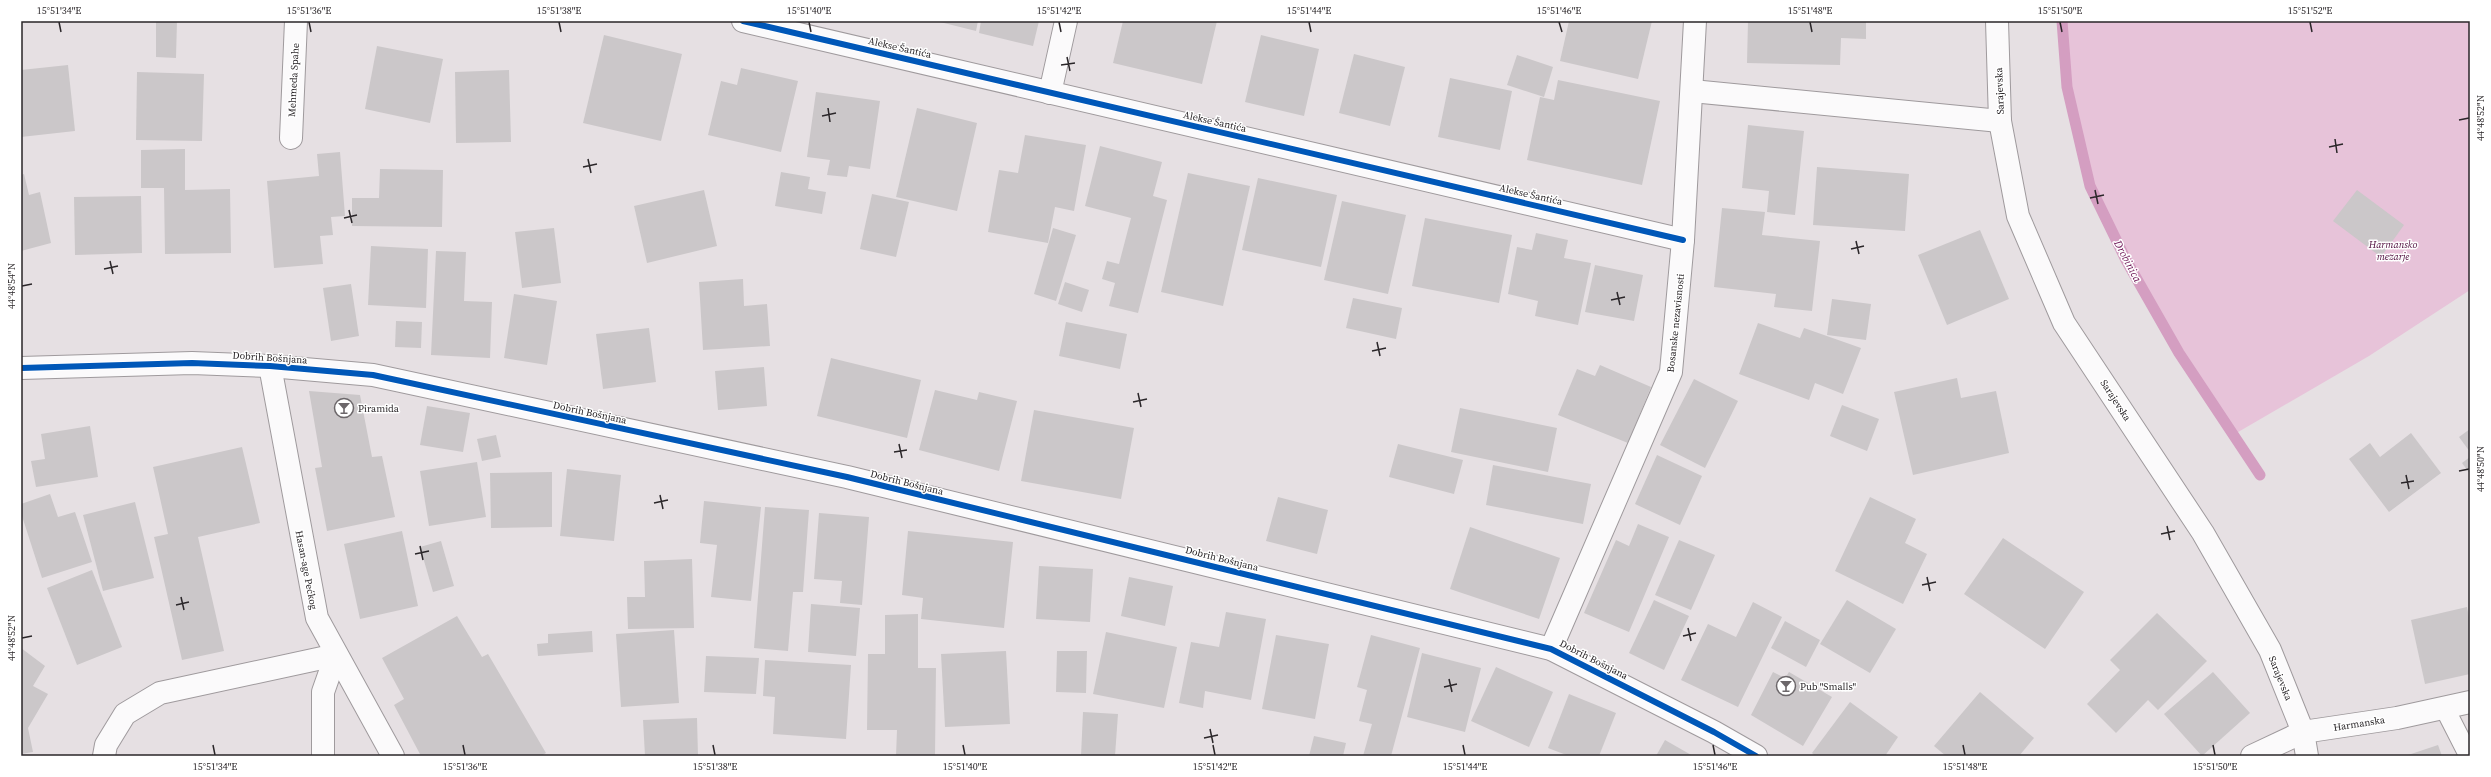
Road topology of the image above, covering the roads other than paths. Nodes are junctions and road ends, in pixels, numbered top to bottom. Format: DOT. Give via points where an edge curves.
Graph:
graph roads {
  1 [pos="296,21"];
  2 [pos="744,21"];
  3 [pos="1066,21"];
  4 [pos="1695,21"];
  5 [pos="1997,21"];
  6 [pos="1692,91"];
  7 [pos="1050,93"];
  8 [pos="2000,121"];
  9 [pos="291,138"];
  10 [pos="1683,240"];
  11 [pos="270,366"];
  12 [pos="21,368"];
  13 [pos="1551,649"];
  14 [pos="336,655"];
  15 [pos="2470,702"];
  16 [pos="2444,707"];
  17 [pos="2303,732"];
  18 [pos="104,756"];
  19 [pos="323,756"];
  20 [pos="393,756"];
  21 [pos="1756,756"];
  22 [pos="2252,756"];
  23 [pos="2307,756"];
  24 [pos="2470,756"];
  1 -- 9 [label="street, Mehmeda Spahe"];
  2 -- 7 [label="street, Alekse Šantića"];
  3 -- 7 [label="street"];
  4 -- 6 [label="street, Bosanske nezavisnosti"];
  5 -- 8 [label="street, Sarajevska"];
  6 -- 8 [label="street"];
  6 -- 10 [label="street, Bosanske nezavisnosti"];
  7 -- 10 [label="street, Alekse Šantića"];
  8 -- 17 [label="street, Sarajevska" via="2018,216 2064,323 2204,534 2270,650"];
  10 -- 13 [label="street, Bosanske nezavisnosti" via="1671,372"];
  11 -- 12 [label="street, Dobrih Bošnjana" via="192,363"];
  11 -- 13 [label="street, Dobrih Bošnjana" via="373,375 847,477"];
  11 -- 14 [label="street, Hasan-age Pećkog" via="317,618"];
  13 -- 21 [label="street, Dobrih Bošnjana"];
  14 -- 18 [label="street" via="160,693 125,714 106,745"];
  14 -- 19 [label="street" via="323,692"];
  14 -- 20 [label="street, Hasan-age Pećkog"];
  15 -- 16 [label="street, Harmanska"];
  16 -- 17 [label="street, Harmanska" via="2396,718"];
  16 -- 24 [label="lane"];
  17 -- 22 [label="street, Harmanska"];
  17 -- 23 [label="street, Sarajevska"];
}
